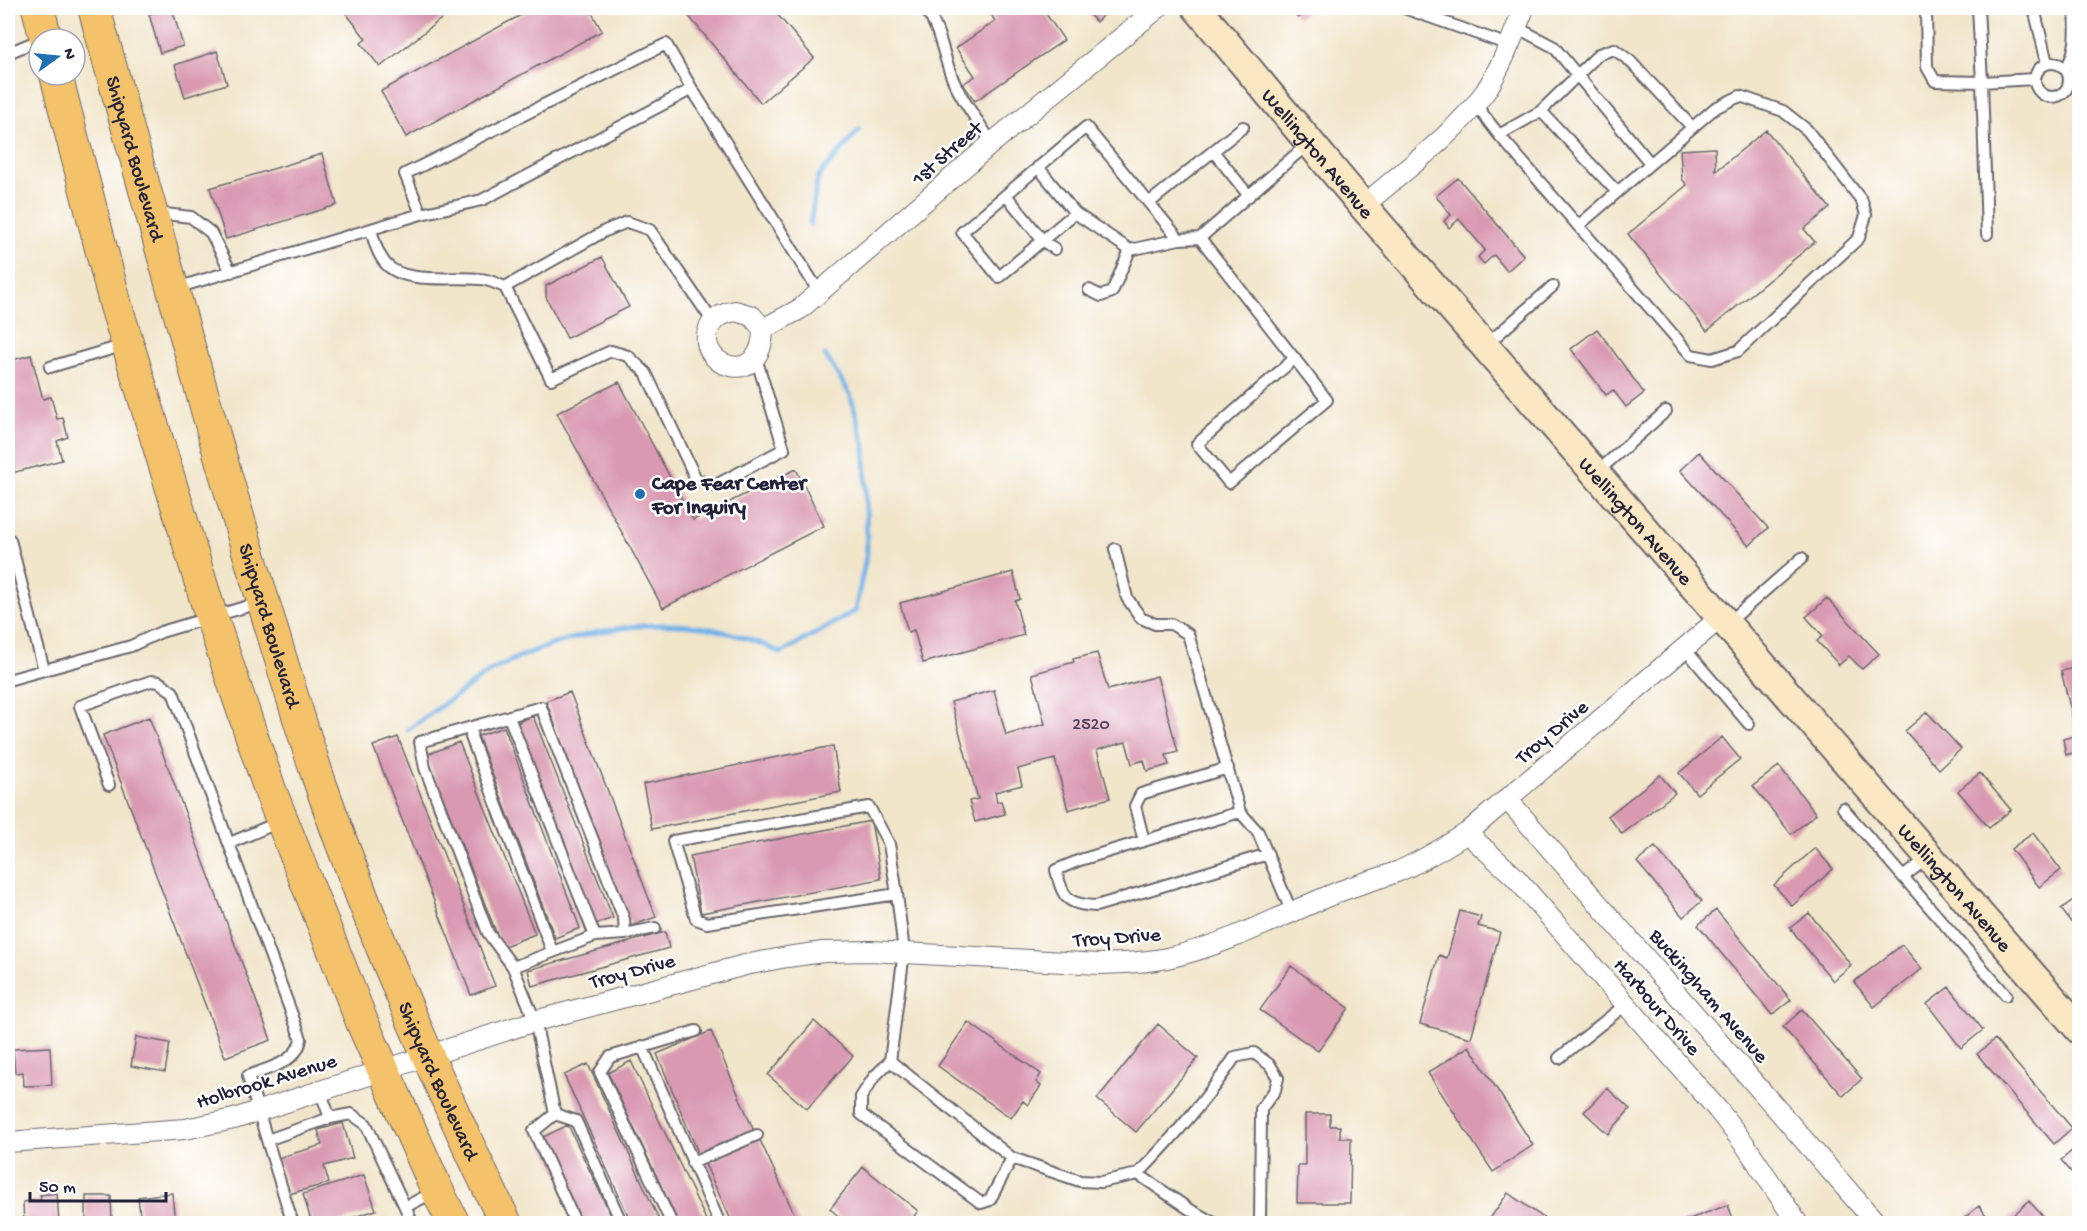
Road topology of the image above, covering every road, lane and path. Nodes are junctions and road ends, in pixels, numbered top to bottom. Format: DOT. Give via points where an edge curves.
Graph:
graph roads {
  1 [pos="38,8"];
  2 [pos="94,8"];
  3 [pos="924,8"];
  4 [pos="1158,8"];
  5 [pos="1197,8"];
  6 [pos="1404,8"];
  7 [pos="1524,8"];
  8 [pos="1926,8"];
  9 [pos="1978,8"];
  10 [pos="2034,8"];
  11 [pos="2075,8"];
  12 [pos="41,27"];
  13 [pos="1513,36"];
  14 [pos="27,45"];
  15 [pos="8,53"];
  16 [pos="2047,63"];
  17 [pos="2066,69"];
  18 [pos="1577,74"];
  19 [pos="2035,79"];
  20 [pos="1982,82"];
  21 [pos="59,87"];
  22 [pos="692,89"];
  23 [pos="1475,104"];
  24 [pos="1541,111"];
  25 [pos="1243,127"];
  26 [pos="1692,127"];
  27 [pos="1499,135"];
  28 [pos="992,143"];
  29 [pos="1309,143"];
  30 [pos="1213,151"];
  31 [pos="1650,163"];
  32 [pos="1038,167"];
  33 [pos="1617,192"];
  34 [pos="1006,195"];
  35 [pos="1249,196"];
  36 [pos="1149,203"];
  37 [pos="1363,206"];
  38 [pos="151,212"];
  39 [pos="1075,213"];
  40 [pos="421,214"];
  41 [pos="1578,226"];
  42 [pos="371,229"];
  43 [pos="1987,234"];
  44 [pos="1200,238"];
  45 [pos="1179,239"];
  46 [pos="1043,241"];
  47 [pos="1055,249"];
  48 [pos="1130,250"];
  49 [pos="231,272"];
  50 [pos="1553,286"];
  51 [pos="505,287"];
  52 [pos="173,288"];
  53 [pos="1089,290"];
  54 [pos="819,292"];
  55 [pos="713,322"];
  56 [pos="763,329"];
  57 [pos="128,344"];
  58 [pos="1485,346"];
  59 [pos="756,358"];
  60 [pos="1295,358"];
  61 [pos="50,367"];
  62 [pos="1666,411"];
  63 [pos="1595,474"];
  64 [pos="8,540"];
  65 [pos="1115,549"];
  66 [pos="1802,558"];
  67 [pos="263,602"];
  68 [pos="211,616"];
  69 [pos="1723,621"];
  70 [pos="1685,649"];
  71 [pos="44,670"];
  72 [pos="8,680"];
  73 [pos="509,717"];
  74 [pos="1749,724"];
  75 [pos="471,729"];
  76 [pos="1228,768"];
  77 [pos="109,785"];
  78 [pos="1507,799"];
  79 [pos="1843,808"];
  80 [pos="1240,812"];
  81 [pos="282,821"];
  82 [pos="1467,833"];
  83 [pos="1144,841"];
  84 [pos="230,843"];
  85 [pos="1268,854"];
  86 [pos="1929,857"];
  87 [pos="1903,877"];
  88 [pos="897,894"];
  89 [pos="1292,913"];
  90 [pos="655,928"];
  91 [pos="625,933"];
  92 [pos="595,936"];
  93 [pos="552,951"];
  94 [pos="904,952"];
  95 [pos="513,967"];
  96 [pos="2006,995"];
  97 [pos="1625,1005"];
  98 [pos="535,1021"];
  99 [pos="2079,1030"];
  100 [pos="696,1031"];
  101 [pos="642,1046"];
  102 [pos="427,1055"];
  103 [pos="1559,1058"];
  104 [pos="890,1060"];
  105 [pos="383,1069"];
  106 [pos="320,1090"];
  107 [pos="258,1110"];
  108 [pos="555,1114"];
  109 [pos="330,1118"];
  110 [pos="757,1135"];
  111 [pos="267,1140"];
  112 [pos="8,1142"];
  113 [pos="1012,1158"];
  114 [pos="692,1162"];
  115 [pos="1138,1174"];
  116 [pos="437,1190"];
  117 [pos="405,1207"];
  118 [pos="294,1224"];
  119 [pos="413,1224"];
  120 [pos="454,1224"];
  121 [pos="506,1224"];
  122 [pos="576,1224"];
  123 [pos="622,1224"];
  124 [pos="672,1224"];
  125 [pos="720,1224"];
  126 [pos="1216,1224"];
  127 [pos="1260,1224"];
  128 [pos="1798,1224"];
  129 [pos="1877,1224"];
  1 -- 12 [label="main road"];
  2 -- 38 [label="main road, Shipyard Boulevard"];
  3 -- 28 [label="lane" via="955,83"];
  4 -- 28 [label="street, 1st Street"];
  5 -- 29 [label="street, Wellington Avenue"];
  6 -- 13 [label="lane"];
  7 -- 13 [label="street"];
  8 -- 20 [label="lane" via="1930,75 1935,81"];
  9 -- 20 [label="lane"];
  10 -- 16 [label="lane"];
  11 -- 17 [label="lane" via="2076,43"];
  13 -- 18 [label="lane" via="1554,46"];
  13 -- 23 [label="street" via="1497,71"];
  14 -- 15 [label="lane"];
  16 -- 17 [label="lane" via="2058,63"];
  16 -- 19 [label="lane"];
  17 -- 19 [label="lane" via="2068,87 2055,97 2040,92"];
  18 -- 24 [label="lane"];
  18 -- 26 [label="lane" via="1599,54 1614,49"];
  18 -- 31 [label="lane"];
  19 -- 20 [label="lane"];
  20 -- 43 [label="lane"];
  21 -- 57 [label="main road"];
  22 -- 40 [label="lane" via="482,200"];
  22 -- 40 [label="lane" via="666,44 405,174"];
  22 -- 54 [label="lane"];
  23 -- 27 [label="lane"];
  23 -- 37 [label="street"];
  24 -- 27 [label="lane"];
  24 -- 33 [label="lane"];
  25 -- 30 [label="lane"];
  26 -- 31 [label="lane"];
  26 -- 41 [label="lane" via="1715,108 1740,96 1783,111 1807,130 1862,201 1866,215 1858,238 1738,351 1712,359 1691,355"];
  27 -- 41 [label="lane"];
  28 -- 54 [label="street, 1st Street"];
  29 -- 35 [label="lane"];
  29 -- 37 [label="street, Wellington Avenue"];
  30 -- 35 [label="lane"];
  30 -- 36 [label="lane"];
  31 -- 33 [label="lane"];
  32 -- 34 [label="lane"];
  32 -- 36 [label="lane" via="1086,127"];
  32 -- 39 [label="lane"];
  33 -- 41 [label="lane"];
  34 -- 46 [label="lane"];
  34 -- 46 [label="lane" via="962,232 999,277"];
  35 -- 44 [label="lane"];
  36 -- 45 [label="lane"];
  37 -- 58 [label="street, Wellington Avenue"];
  38 -- 49 [label="lane" via="191,217 211,233"];
  38 -- 52 [label="main road, Shipyard Boulevard"];
  39 -- 46 [label="lane"];
  39 -- 48 [label="lane"];
  40 -- 42 [label="lane"];
  42 -- 49 [label="lane"];
  42 -- 51 [label="lane" via="382,259 401,273 416,278 482,279"];
  44 -- 45 [label="lane"];
  44 -- 60 [label="lane"];
  45 -- 48 [label="lane"];
  46 -- 47 [label="lane"];
  48 -- 53 [label="lane" via="1112,292 1101,296"];
  49 -- 52 [label="lane"];
  50 -- 58 [label="lane"];
  51 -- 55 [label="lane" via="627,222 650,230"];
  51 -- 59 [label="lane" via="551,379 611,351 628,356 646,373 696,479 714,486 784,449"];
  52 -- 67 [label="main road, Shipyard Boulevard"];
  54 -- 56 [label="street, 1st Street" via="800,309"];
  55 -- 56 [label="street" via="735,311 752,316"];
  55 -- 59 [label="street" via="707,338 720,363 739,367"];
  56 -- 59 [label="street"];
  57 -- 61 [label="lane"];
  57 -- 68 [label="main road"];
  58 -- 63 [label="street, Wellington Avenue"];
  60 -- 60 [label="lane" via="1327,400 1229,483 1197,444"];
  62 -- 63 [label="lane"];
  63 -- 69 [label="street, Wellington Avenue"];
  64 -- 71 [label="lane"];
  65 -- 76 [label="lane" via="1127,598 1141,618 1155,624 1171,624 1188,634"];
  66 -- 69 [label="lane"];
  67 -- 68 [label="lane"];
  67 -- 102 [label="main road, Shipyard Boulevard" via="319,777"];
  68 -- 71 [label="lane" via="131,646"];
  68 -- 81 [label="main road"];
  69 -- 70 [label="street, Troy Drive"];
  69 -- 86 [label="street, Wellington Avenue"];
  70 -- 74 [label="lane"];
  70 -- 78 [label="street, Troy Drive"];
  71 -- 72 [label="lane"];
  73 -- 75 [label="lane"];
  73 -- 91 [label="lane" via="541,707 624,919"];
  73 -- 92 [label="lane"];
  75 -- 93 [label="lane"];
  75 -- 95 [label="lane" via="420,742 425,768 488,933"];
  76 -- 80 [label="lane"];
  76 -- 83 [label="lane" via="1141,794 1136,806"];
  77 -- 84 [label="lane" via="80,706 142,683 159,682 173,692"];
  78 -- 82 [label="street, Troy Drive"];
  78 -- 129 [label="street, Buckingham Avenue"];
  79 -- 87 [label="lane"];
  80 -- 83 [label="lane"];
  80 -- 85 [label="lane" via="1258,832"];
  81 -- 84 [label="lane"];
  81 -- 105 [label="main road"];
  82 -- 89 [label="street, Troy Drive" via="1400,870"];
  82 -- 97 [label="street, Harbour Drive" via="1515,877"];
  83 -- 85 [label="lane" via="1056,870 1062,892 1077,904 1096,906"];
  84 -- 107 [label="lane" via="302,1039 290,1058 248,1076"];
  85 -- 89 [label="lane"];
  86 -- 87 [label="lane"];
  86 -- 99 [label="street, Wellington Avenue"];
  87 -- 96 [label="lane"];
  88 -- 88 [label="lane" via="889,844 870,807 673,841 696,919 707,923"];
  88 -- 94 [label="lane"];
  89 -- 94 [label="street, Troy Drive" via="1201,948 1136,962 1055,963"];
  90 -- 91 [label="lane"];
  91 -- 92 [label="lane"];
  92 -- 93 [label="lane"];
  93 -- 95 [label="lane"];
  94 -- 98 [label="street, Troy Drive" via="823,952 776,959"];
  94 -- 104 [label="lane"];
  95 -- 98 [label="lane"];
  97 -- 103 [label="lane"];
  97 -- 128 [label="street, Harbour Drive" via="1718,1110"];
  98 -- 102 [label="street, Troy Drive"];
  98 -- 108 [label="lane"];
  100 -- 101 [label="lane"];
  101 -- 114 [label="lane"];
  101 -- 124 [label="lane" via="610,1057 600,1071"];
  102 -- 105 [label="street, Holbrook Avenue"];
  102 -- 121 [label="main road, Shipyard Boulevard"];
  104 -- 113 [label="lane"];
  104 -- 113 [label="lane" via="861,1097 861,1114 981,1203 990,1200"];
  105 -- 106 [label="street, Holbrook Avenue"];
  105 -- 116 [label="main road"];
  106 -- 107 [label="street, Holbrook Avenue"];
  106 -- 109 [label="lane"];
  107 -- 111 [label="lane"];
  107 -- 112 [label="street, Holbrook Avenue" via="185,1129"];
  108 -- 122 [label="lane" via="534,1131"];
  108 -- 123 [label="lane" via="576,1121"];
  109 -- 111 [label="lane"];
  109 -- 117 [label="lane" via="351,1114 366,1124"];
  110 -- 114 [label="lane"];
  111 -- 118 [label="lane"];
  113 -- 115 [label="lane" via="1080,1181 1101,1182"];
  114 -- 125 [label="lane"];
  115 -- 126 [label="lane"];
  115 -- 127 [label="lane" via="1174,1137 1235,1057 1254,1053 1270,1065 1278,1078 1275,1090 1261,1109"];
  116 -- 117 [label="lane"];
  116 -- 120 [label="main road"];
  117 -- 119 [label="lane"];
}
